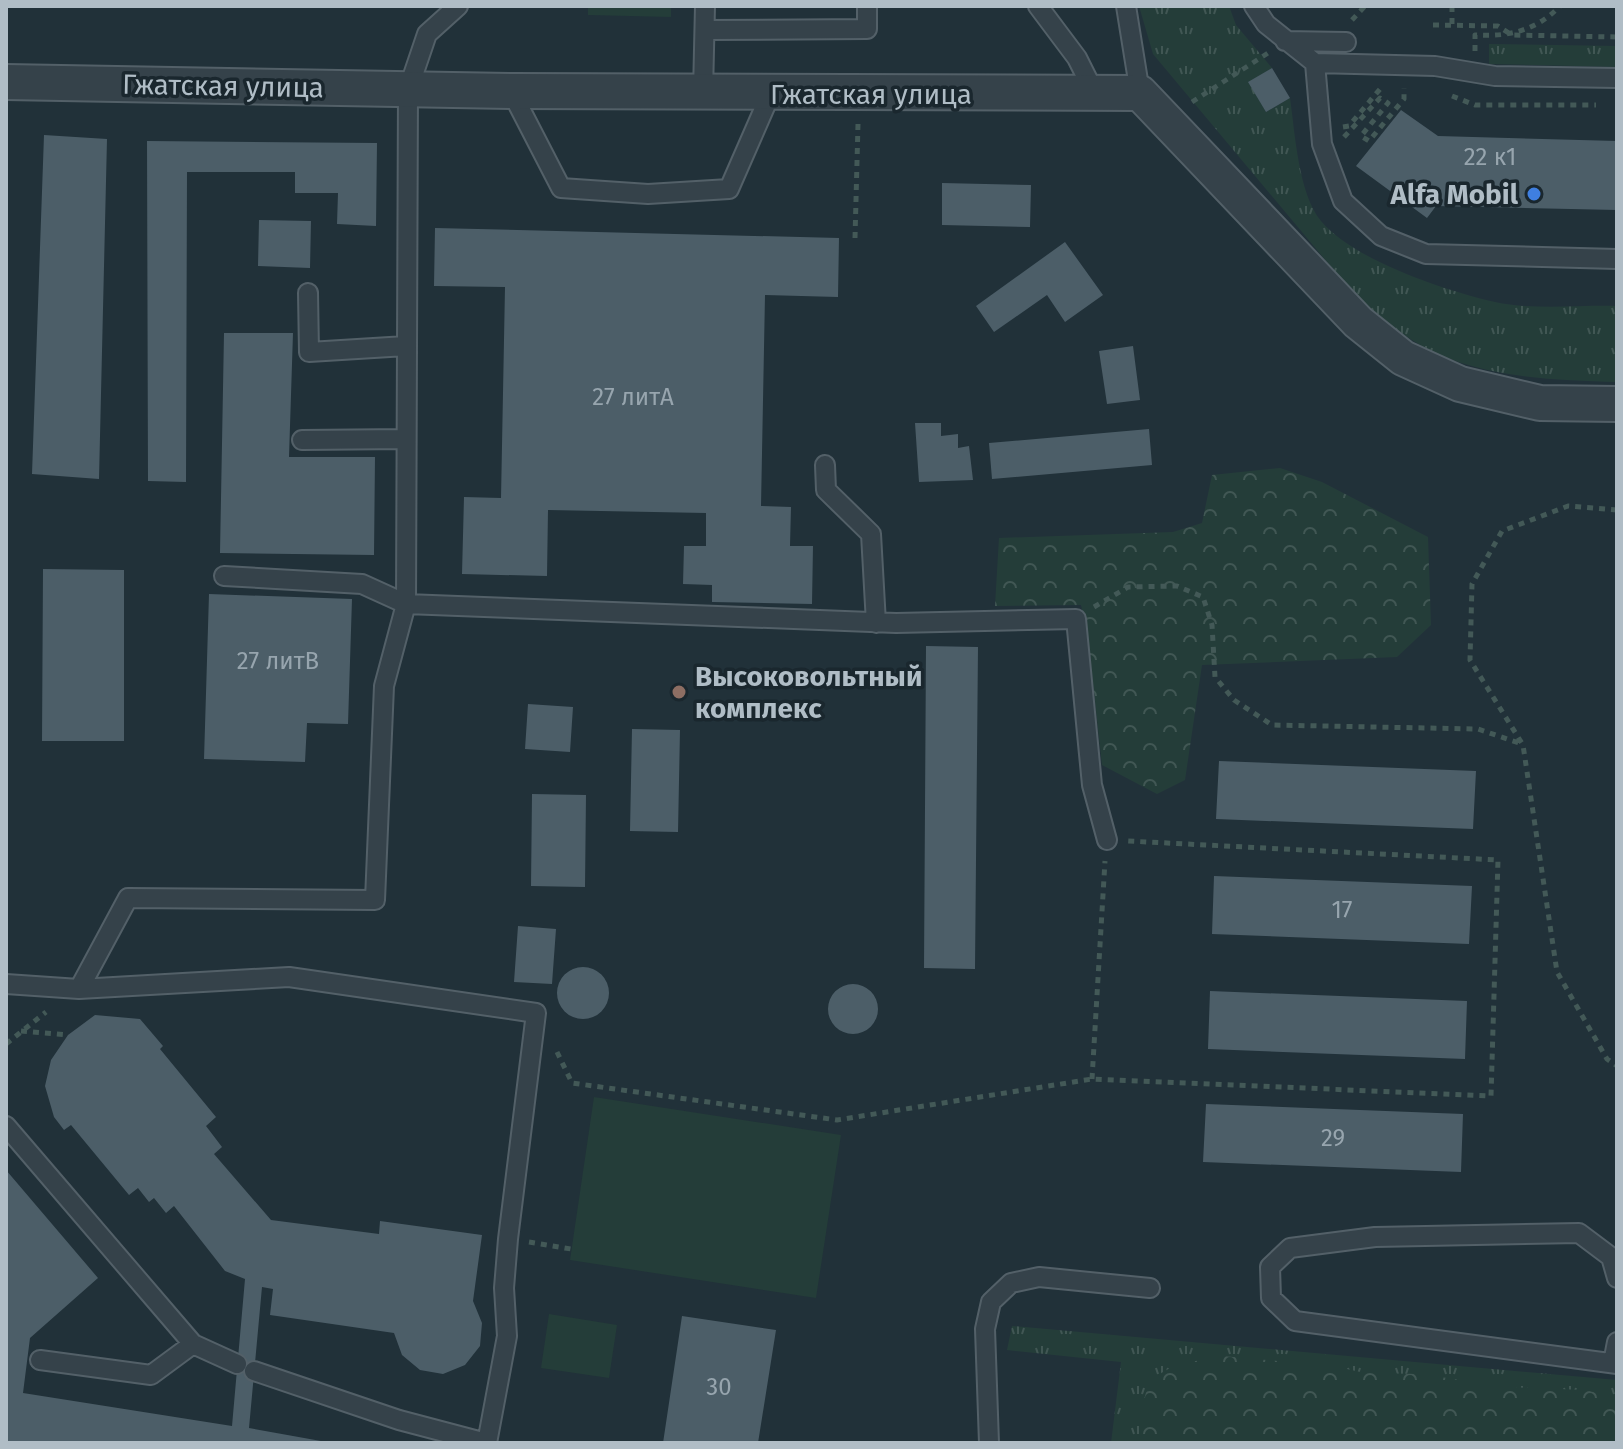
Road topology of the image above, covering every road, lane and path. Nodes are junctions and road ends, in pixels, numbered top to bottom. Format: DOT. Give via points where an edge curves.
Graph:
graph roads {
  1 [pos="458,6"];
  2 [pos="705,6"];
  3 [pos="867,6"];
  4 [pos="1038,6"];
  5 [pos="1126,6"];
  6 [pos="1254,6"];
  7 [pos="1365,6"];
  8 [pos="1452,6"];
  9 [pos="1560,6"];
  10 [pos="1352,21"];
  11 [pos="1433,25"];
  12 [pos="1452,25"];
  13 [pos="705,30"];
  14 [pos="1480,35"];
  15 [pos="1512,35"];
  16 [pos="1617,37"];
  17 [pos="1285,41"];
  18 [pos="1346,42"];
  19 [pos="1315,63"];
  20 [pos="1617,78"];
  21 [pos="6,82"];
  22 [pos="1404,83"];
  23 [pos="408,90"];
  24 [pos="511,91"];
  25 [pos="1378,92"];
  26 [pos="703,93"];
  27 [pos="771,93"];
  28 [pos="1140,93"];
  29 [pos="859,94"];
  30 [pos="1095,94"];
  31 [pos="1165,119"];
  32 [pos="1353,120"];
  33 [pos="1339,123"];
  34 [pos="1351,132"];
  35 [pos="1341,148"];
  36 [pos="855,238"];
  37 [pos="1617,259"];
  38 [pos="308,293"];
  39 [pos="406,346"];
  40 [pos="1617,404"];
  41 [pos="404,439"];
  42 [pos="302,440"];
  43 [pos="825,465"];
  44 [pos="1617,510"];
  45 [pos="224,576"];
  46 [pos="406,604"];
  47 [pos="1076,619"];
  48 [pos="876,623"];
  49 [pos="1523,745"];
  50 [pos="1107,840"];
  51 [pos="6,984"];
  52 [pos="79,989"];
  53 [pos="536,1013"];
  54 [pos="20,1031"];
  55 [pos="68,1035"];
  56 [pos="6,1044"];
  57 [pos="1617,1066"];
  58 [pos="1092,1079"];
  59 [pos="6,1126"];
  60 [pos="508,1239"];
  61 [pos="571,1249"];
  62 [pos="1617,1278"];
  63 [pos="1150,1288"];
  64 [pos="1617,1342"];
  65 [pos="193,1344"];
  66 [pos="40,1360"];
  67 [pos="1615,1364"];
  68 [pos="486,1443"];
  69 [pos="989,1443"];
  1 -- 23 [label="lane" via="427,34"];
  2 -- 13 [label="lane"];
  3 -- 13 [label="lane" via="867,29"];
  4 -- 30 [label="lane" via="1077,58"];
  5 -- 28 [label="lane"];
  6 -- 17 [label="lane"];
  7 -- 10 [label="path"];
  8 -- 12 [label="path"];
  9 -- 15 [label="path"];
  11 -- 12 [label="path"];
  12 -- 15 [label="path" via="1498,26"];
  13 -- 26 [label="lane"];
  14 -- 15 [label="path"];
  15 -- 16 [label="path"];
  17 -- 18 [label="lane"];
  17 -- 19 [label="lane"];
  17 -- 31 [label="path"];
  19 -- 20 [label="lane" via="1435,66 1495,76"];
  19 -- 37 [label="lane" via="1322,144 1343,201 1381,236 1426,254"];
  21 -- 23 [label="street, Гжатская улица"];
  22 -- 34 [label="path" via="1404,99 1369,141 1361,136 1388,103 1380,98"];
  23 -- 24 [label="street, Гжатская улица"];
  23 -- 39 [label="lane"];
  24 -- 26 [label="street, Гжатская улица"];
  24 -- 27 [label="lane" via="561,188 648,194 729,189"];
  25 -- 32 [label="path"];
  26 -- 27 [label="street, Гжатская улица"];
  27 -- 29 [label="street, Гжатская улица"];
  28 -- 30 [label="street, Гжатская улица"];
  28 -- 31 [label="street"];
  29 -- 30 [label="street, Гжатская улица"];
  29 -- 36 [label="path"];
  31 -- 40 [label="street" via="1358,322 1403,358 1460,384 1540,403"];
  33 -- 35 [label="path"];
  38 -- 39 [label="lane" via="309,352"];
  39 -- 41 [label="lane"];
  41 -- 42 [label="lane"];
  41 -- 46 [label="lane"];
  43 -- 48 [label="lane" via="826,490 871,534"];
  44 -- 49 [label="path" via="1568,506 1502,531 1472,584 1470,660"];
  45 -- 46 [label="lane" via="362,584"];
  46 -- 48 [label="lane"];
  46 -- 52 [label="lane" via="384,686 375,900 128,898"];
  47 -- 48 [label="lane"];
  47 -- 49 [label="path" via="1128,587 1177,586 1203,597 1212,625 1215,677 1234,700 1272,725 1478,729"];
  47 -- 50 [label="lane" via="1092,785"];
  49 -- 57 [label="path" via="1557,972 1607,1059"];
  50 -- 58 [label="path"];
  50 -- 58 [label="path" via="1498,860 1491,1096"];
  51 -- 52 [label="lane"];
  52 -- 53 [label="lane" via="289,977"];
  52 -- 54 [label="path"];
  53 -- 58 [label="path" via="572,1083 837,1120"];
  53 -- 60 [label="lane"];
  54 -- 55 [label="path"];
  54 -- 56 [label="path"];
  59 -- 65 [label="lane"];
  60 -- 61 [label="path"];
  60 -- 68 [label="lane" via="507,1336"];
  62 -- 67 [label="lane" via="1611,1257 1579,1233 1375,1237 1290,1248 1270,1267 1271,1298 1295,1321"];
  63 -- 69 [label="lane" via="1039,1277 1011,1283 1001,1292 991,1302 985,1329"];
  64 -- 67 [label="lane"];
  65 -- 66 [label="lane" via="151,1375"];
  65 -- 68 [label="lane" via="246,1368 399,1420"];
}
